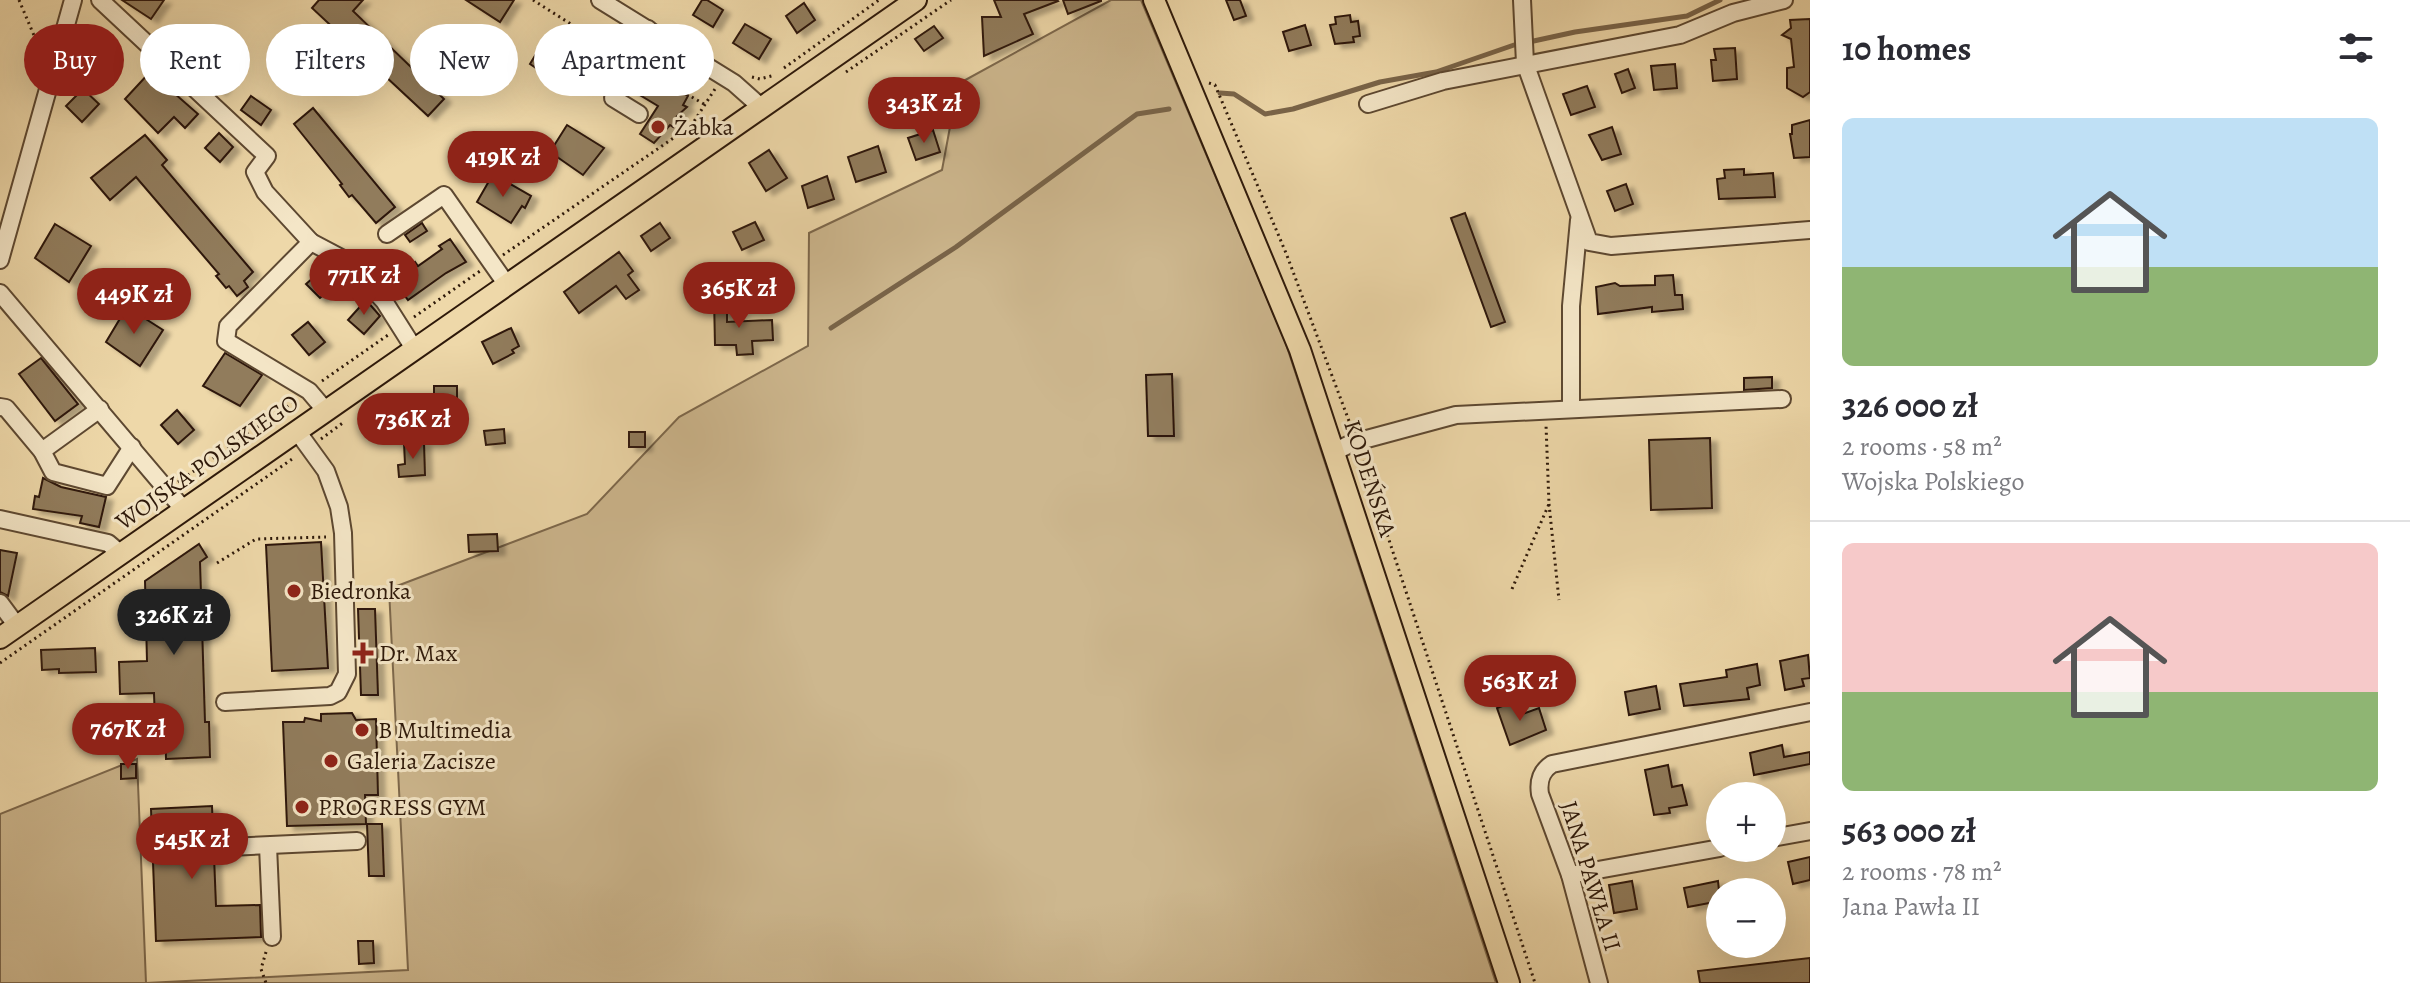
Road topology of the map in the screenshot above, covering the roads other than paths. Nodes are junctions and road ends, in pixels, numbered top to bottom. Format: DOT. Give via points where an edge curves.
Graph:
graph roads {
  1 [pos="73,0"];
  2 [pos="100,0"];
  3 [pos="600,0"];
  4 [pos="916,0"];
  5 [pos="1154,0"];
  6 [pos="1522,0"];
  7 [pos="1784,0"];
  8 [pos="640,24"];
  9 [pos="1525,63"];
  10 [pos="714,70"];
  11 [pos="614,96"];
  12 [pos="1368,104"];
  13 [pos="761,107"];
  14 [pos="639,114"];
  15 [pos="1579,214"];
  16 [pos="1810,230"];
  17 [pos="387,234"];
  18 [pos="311,242"];
  19 [pos="0,260"];
  20 [pos="507,285"];
  21 [pos="0,293"];
  22 [pos="415,350"];
  23 [pos="1782,399"];
  24 [pos="0,407"];
  25 [pos="1571,408"];
  26 [pos="100,409"];
  27 [pos="326,411"];
  28 [pos="303,439"];
  29 [pos="132,447"];
  30 [pos="42,451"];
  31 [pos="1334,452"];
  32 [pos="184,510"];
  33 [pos="0,519"];
  34 [pos="121,554"];
  35 [pos="0,603"];
  36 [pos="8,632"];
  37 [pos="225,702"];
  38 [pos="1810,712"];
  39 [pos="1810,831"];
  40 [pos="1786,835"];
  41 [pos="357,841"];
  42 [pos="268,846"];
  43 [pos="229,847"];
  44 [pos="1706,851"];
  45 [pos="1570,875"];
  46 [pos="272,937"];
  47 [pos="1509,983"];
  48 [pos="1599,983"];
  1 -- 19 [label="street"];
  2 -- 18 [label="street" via="267,156 255,172 265,192"];
  3 -- 8 [label="street"];
  4 -- 13 [label="main road, WOJSKA POLSKIEGO"];
  5 -- 31 [label="main road, KODEŃSKA" via="1288,317"];
  6 -- 9 [label="street"];
  7 -- 9 [label="street" via="1680,35"];
  9 -- 12 [label="street"];
  9 -- 15 [label="street"];
  10 -- 13 [label="street"];
  11 -- 14 [label="street"];
  13 -- 20 [label="main road, WOJSKA POLSKIEGO"];
  15 -- 16 [label="street" via="1589,242 1611,246"];
  15 -- 25 [label="street" via="1571,306"];
  17 -- 20 [label="street" via="444,195"];
  18 -- 22 [label="street" via="347,261 384,301"];
  18 -- 27 [label="street" via="228,326 226,341 309,391"];
  20 -- 22 [label="main road, WOJSKA POLSKIEGO"];
  21 -- 26 [label="street"];
  22 -- 27 [label="main road, WOJSKA POLSKIEGO"];
  23 -- 25 [label="street"];
  24 -- 30 [label="street"];
  25 -- 31 [label="street" via="1456,415"];
  26 -- 29 [label="street"];
  26 -- 30 [label="street"];
  27 -- 28 [label="main road, WOJSKA POLSKIEGO"];
  28 -- 32 [label="main road, WOJSKA POLSKIEGO"];
  28 -- 37 [label="street" via="332,483 339,507 344,684 321,698"];
  29 -- 30 [label="street" via="107,486 53,472"];
  29 -- 32 [label="street"];
  31 -- 47 [label="main road, KODEŃSKA"];
  32 -- 34 [label="main road, WOJSKA POLSKIEGO"];
  33 -- 34 [label="street" via="108,543"];
  34 -- 36 [label="main road, WOJSKA POLSKIEGO"];
  35 -- 36 [label="street"];
  38 -- 45 [label="street, JANA PAWŁA II" via="1552,764 1545,769 1540,794"];
  39 -- 40 [label="street"];
  41 -- 42 [label="street"];
  42 -- 43 [label="street"];
  42 -- 46 [label="street"];
  44 -- 45 [label="street"];
  45 -- 48 [label="street, JANA PAWŁA II"];
}
